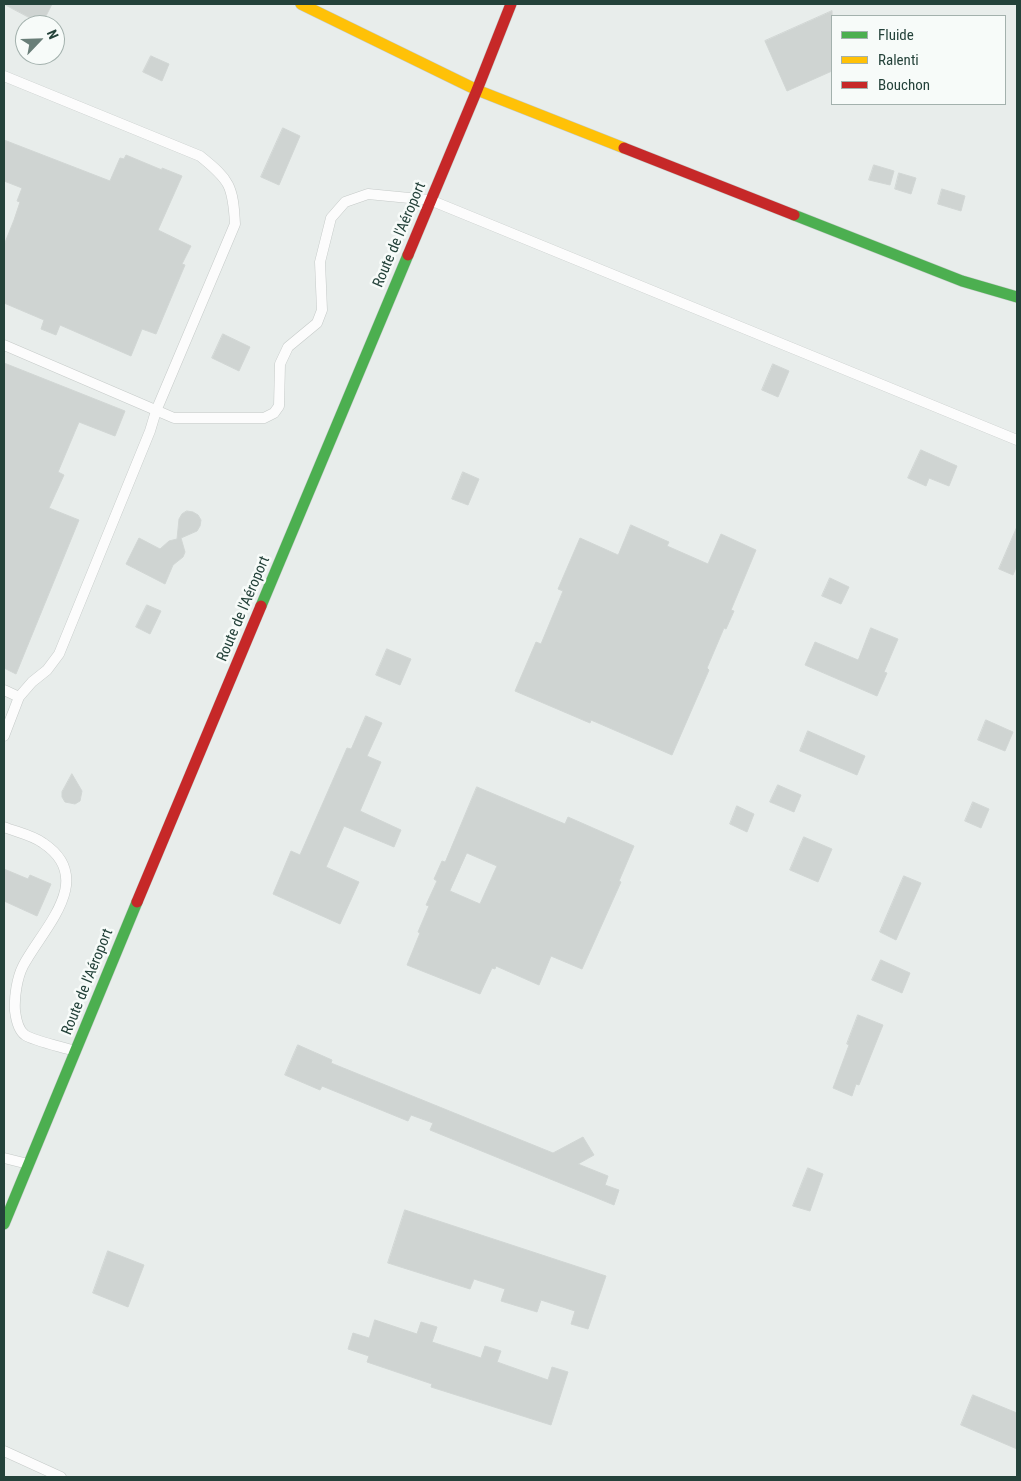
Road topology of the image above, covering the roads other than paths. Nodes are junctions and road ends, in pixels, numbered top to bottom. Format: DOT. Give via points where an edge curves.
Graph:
graph roads {
  1 [pos="300,4"];
  2 [pos="511,4"];
  3 [pos="4,76"];
  4 [pos="477,90"];
  5 [pos="430,200"];
  6 [pos="1017,297"];
  7 [pos="4,345"];
  8 [pos="156,411"];
  9 [pos="1017,440"];
  10 [pos="4,690"];
  11 [pos="19,697"];
  12 [pos="4,736"];
  13 [pos="4,827"];
  14 [pos="76,1052"];
  15 [pos="4,1158"];
  16 [pos="29,1164"];
  17 [pos="4,1224"];
  18 [pos="4,1451"];
  19 [pos="61,1477"];
  1 -- 4 [label="street"];
  2 -- 4 [label="street, Route de l'Aéroport"];
  3 -- 8 [label="lane" via="200,156 220,172 229,186 235,224"];
  4 -- 5 [label="street, Route de l'Aéroport"];
  4 -- 6 [label="street" via="962,281"];
  5 -- 8 [label="lane" via="368,194 345,202 331,218 320,262 322,310 317,323 288,347 280,364 279,406 274,413 264,418 174,418"];
  5 -- 9 [label="lane"];
  5 -- 14 [label="street, Route de l'Aéroport"];
  7 -- 8 [label="lane"];
  8 -- 11 [label="lane" via="59,654"];
  10 -- 11 [label="lane"];
  11 -- 12 [label="lane"];
  13 -- 14 [label="lane" via="41,842 56,853 67,885 63,903 22,968 15,997 17,1025 24,1034"];
  14 -- 16 [label="street, Route de l'Aéroport"];
  15 -- 16 [label="lane"];
  16 -- 17 [label="street, Route de l'Aéroport"];
  18 -- 19 [label="lane"];
}
